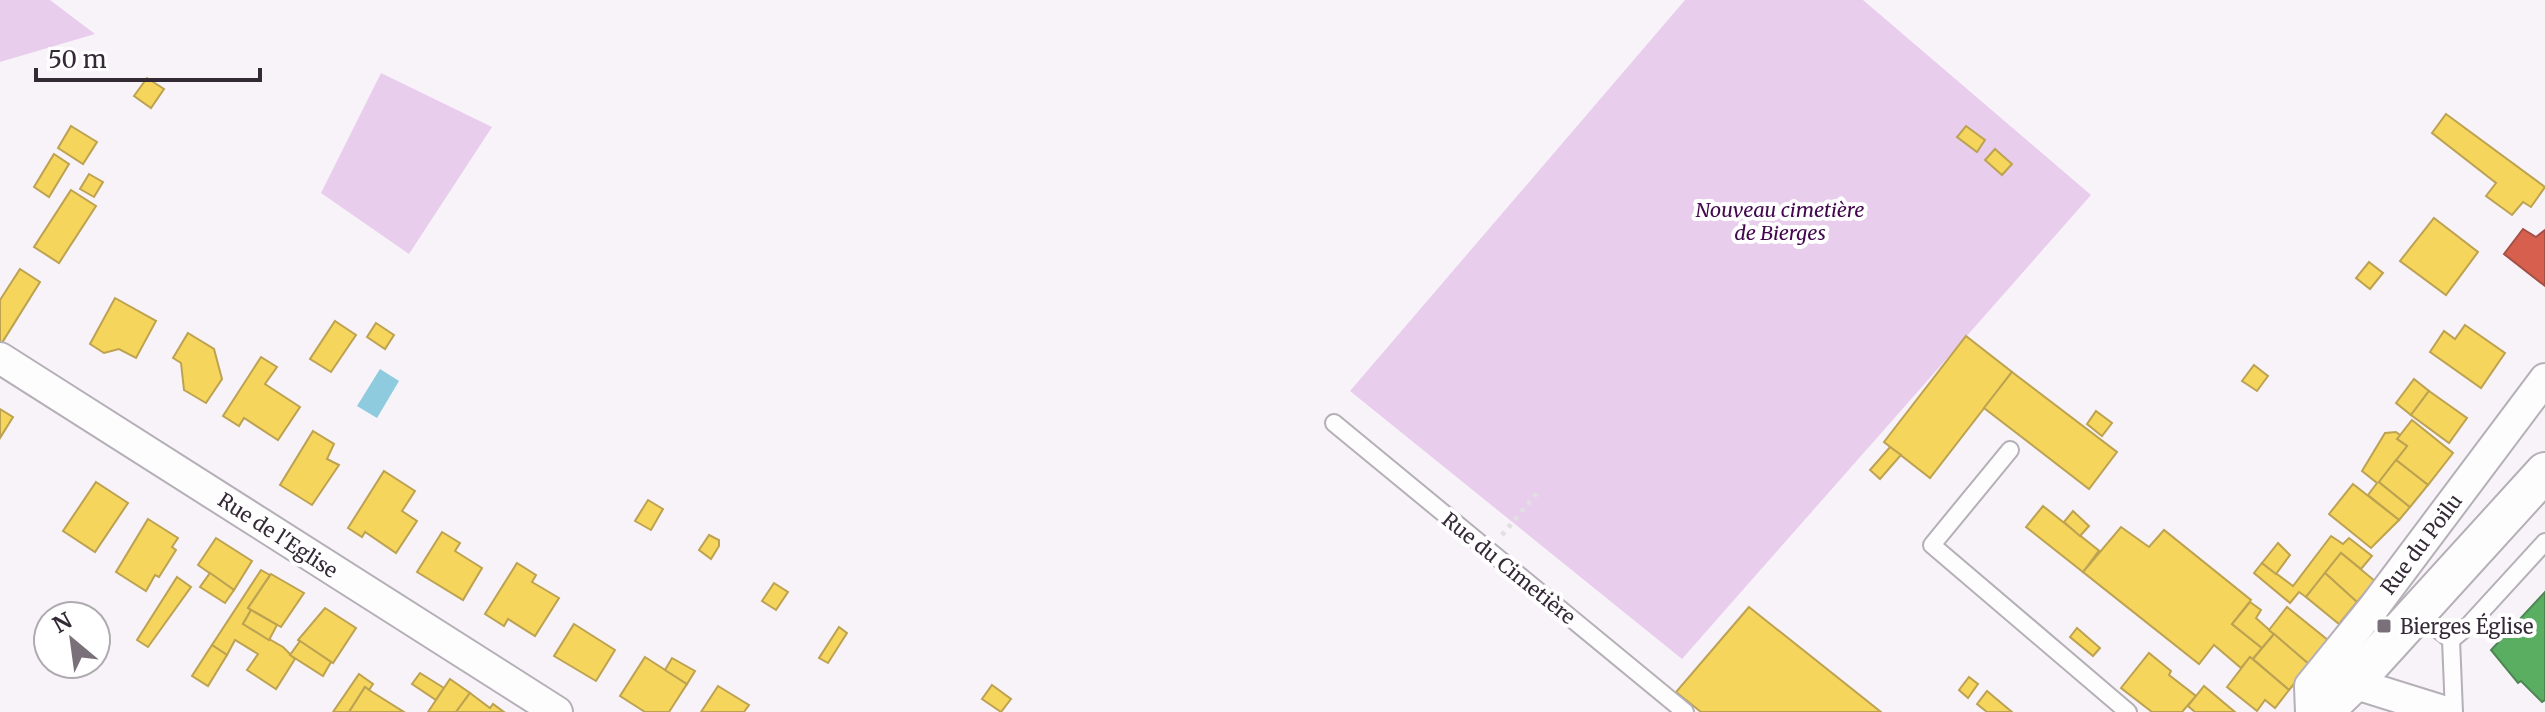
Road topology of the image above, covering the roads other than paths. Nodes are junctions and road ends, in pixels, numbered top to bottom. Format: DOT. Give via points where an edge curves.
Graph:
graph roads {
  1 [pos="0,358"];
  2 [pos="2545,379"];
  3 [pos="1334,423"];
  4 [pos="2010,450"];
  5 [pos="2545,472"];
  6 [pos="2545,542"];
  7 [pos="2417,613"];
  8 [pos="2451,640"];
  9 [pos="2353,683"];
  10 [pos="557,712"];
  11 [pos="1685,712"];
  12 [pos="2128,712"];
  13 [pos="2311,712"];
  14 [pos="2323,712"];
  15 [pos="2446,712"];
  16 [pos="2454,712"];
  1 -- 10 [label="street, Rue de l'Eglise"];
  2 -- 13 [label="street, Rue du Poilu" via="2310,686"];
  3 -- 11 [label="lane, Rue du Cimetière"];
  4 -- 12 [label="lane" via="1932,545"];
  5 -- 7 [label="street"];
  6 -- 8 [label="lane"];
  7 -- 8 [label="lane"];
  7 -- 9 [label="street"];
  8 -- 16 [label="lane"];
  9 -- 14 [label="street"];
  9 -- 15 [label="street"];
}
